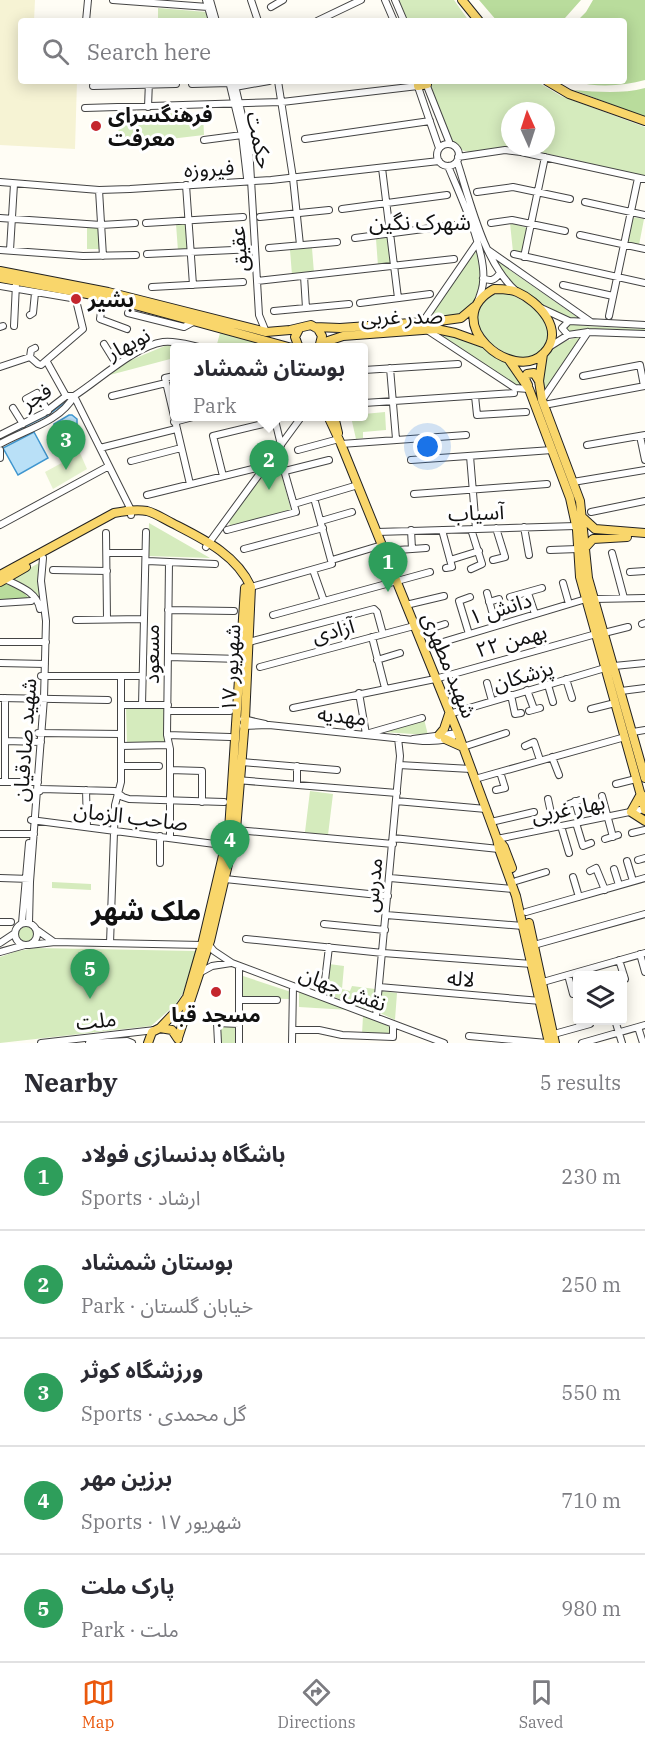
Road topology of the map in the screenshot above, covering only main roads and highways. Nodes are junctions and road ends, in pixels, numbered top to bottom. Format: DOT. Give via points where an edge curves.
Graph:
graph roads {
  1 [pos="462,0"];
  2 [pos="477,18"];
  3 [pos="552,84"];
  4 [pos="645,121"];
  5 [pos="0,271"];
  6 [pos="0,278"];
  7 [pos="476,304"];
  8 [pos="456,319"];
  9 [pos="228,326"];
  10 [pos="424,326"];
  11 [pos="315,327"];
  12 [pos="299,329"];
  13 [pos="458,334"];
  14 [pos="265,336"];
  15 [pos="281,343"];
  16 [pos="297,343"];
  17 [pos="320,343"];
  18 [pos="327,343"];
  19 [pos="483,343"];
  20 [pos="546,351"];
  21 [pos="509,360"];
  22 [pos="539,381"];
  23 [pos="529,389"];
  24 [pos="329,421"];
  25 [pos="335,421"];
  26 [pos="340,441"];
  27 [pos="131,512"];
  28 [pos="583,518"];
  29 [pos="602,533"];
  30 [pos="645,533"];
  31 [pos="645,539"];
  32 [pos="210,542"];
  33 [pos="581,549"];
  34 [pos="2,578"];
  35 [pos="609,670"];
  36 [pos="616,705"];
  37 [pos="450,714"];
  38 [pos="628,717"];
  39 [pos="241,722"];
  40 [pos="629,735"];
  41 [pos="463,747"];
  42 [pos="641,779"];
  43 [pos="237,780"];
  44 [pos="641,794"];
  45 [pos="645,809"];
  46 [pos="645,820"];
  47 [pos="497,839"];
  48 [pos="230,846"];
  49 [pos="515,885"];
  50 [pos="206,945"];
  51 [pos="157,1029"];
  52 [pos="554,1038"];
  53 [pos="178,1040"];
  54 [pos="148,1043"];
  55 [pos="548,1043"];
  1 -- 2 [label="main road"];
  3 -- 4 [label="main road" via="569,94"];
  5 -- 9 [label="main road" via="108,292"];
  6 -- 9 [label="main road" via="16,285 103,297"];
  7 -- 8 [label="main road, صدر غربی"];
  7 -- 19 [label="main road" via="473,321"];
  7 -- 20 [label="main road" via="494,289 516,292 539,307 552,327"];
  8 -- 10 [label="main road, صدر غربی"];
  8 -- 13 [label="main road" via="461,325"];
  9 -- 14 [label="main road"];
  9 -- 14 [label="main road" via="252,328"];
  10 -- 11 [label="main road, صدر غربی"];
  10 -- 13 [label="main road, صدر غربی"];
  10 -- 18 [label="main road, صدر غربی" via="343,336"];
  11 -- 12 [label="main road, صدر غربی"];
  11 -- 17 [label="main road" via="321,332"];
  12 -- 14 [label="main road, صدر غربی"];
  12 -- 16 [label="main road"];
  13 -- 19 [label="main road, صدر غربی"];
  14 -- 15 [label="main road"];
  19 -- 21 [label="main road"];
  20 -- 21 [label="main road" via="527,362"];
  20 -- 22 [label="main road"];
  21 -- 23 [label="main road"];
  22 -- 23 [label="main road" via="534,373 527,374"];
  22 -- 28 [label="main road"];
  23 -- 33 [label="main road" via="570,498"];
  24 -- 26 [label="main road, شهید مطهری"];
  25 -- 26 [label="main road, شهید مطهری"];
  26 -- 37 [label="main road, شهید مطهری"];
  27 -- 32 [label="main road, ۱۷ شهریور" via="148,511"];
  27 -- 34 [label="main road"];
  27 -- 34 [label="main road" via="114,513"];
  28 -- 29 [label="main road"];
  28 -- 33 [label="main road"];
  29 -- 30 [label="main road"];
  29 -- 31 [label="main road"];
  29 -- 33 [label="main road"];
  32 -- 39 [label="main road, ۱۷ شهریور" via="240,576 245,588"];
  32 -- 39 [label="main road, ۱۷ شهریور" via="245,574 251,587"];
  33 -- 35 [label="main road"];
  35 -- 36 [label="main road"];
  35 -- 38 [label="main road" via="621,691"];
  36 -- 38 [label="main road"];
  36 -- 40 [label="main road"];
  37 -- 41 [label="main road, شهید مطهری"];
  37 -- 41 [label="main road" via="442,737"];
  38 -- 40 [label="main road"];
  39 -- 43 [label="main road, ۱۷ شهریور"];
  39 -- 43 [label="main road, ۱۷ شهریور" via="242,762"];
  40 -- 42 [label="main road"];
  41 -- 47 [label="main road, شهید مطهری"];
  42 -- 44 [label="main road"];
  43 -- 48 [label="main road, ۱۷ شهریور"];
  43 -- 48 [label="main road, ۱۷ شهریور" via="236,830"];
  44 -- 45 [label="main road"];
  44 -- 46 [label="main road" via="631,812"];
  47 -- 49 [label="main road, شهید مطهری"];
  47 -- 49 [label="main road, شهید مطهری" via="504,847"];
  48 -- 50 [label="main road, ۱۷ شهریور"];
  48 -- 50 [label="main road, ۱۷ شهریور"];
  49 -- 52 [label="main road, شهید مطهری" via="526,912"];
  49 -- 55 [label="main road, شهید مطهری"];
  50 -- 51 [label="main road, ۱۷ شهریور" via="187,997"];
  50 -- 53 [label="main road, ۱۷ شهریور"];
  51 -- 53 [label="main road" via="172,1030"];
  51 -- 54 [label="main road, ۱۷ شهریور"];
}
